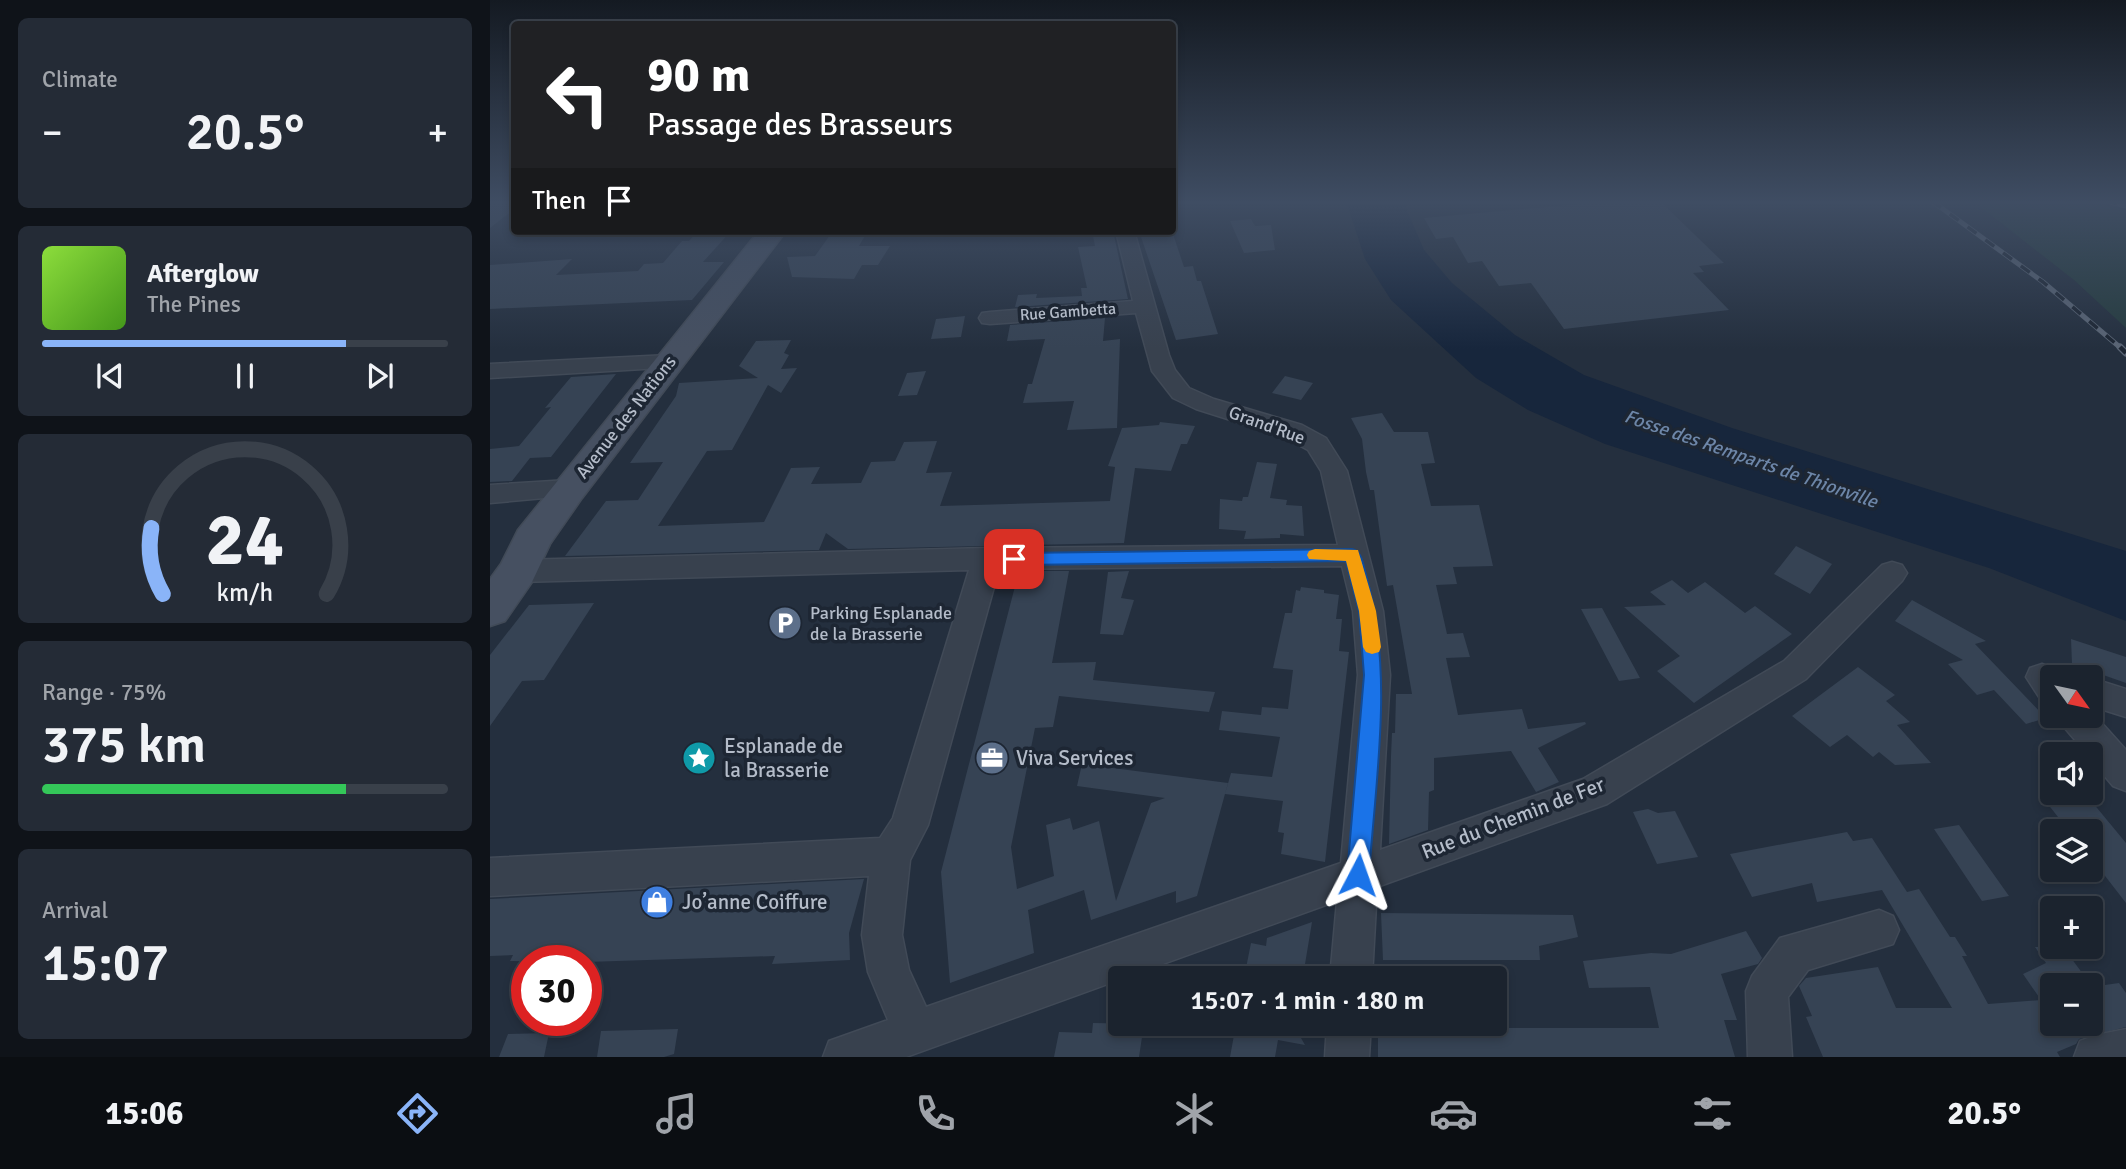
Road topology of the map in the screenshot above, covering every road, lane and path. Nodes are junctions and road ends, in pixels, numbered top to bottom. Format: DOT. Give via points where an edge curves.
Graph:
graph roads {
  1 [pos="758,250"];
  2 [pos="1130,250"];
  3 [pos="1145,306"];
  4 [pos="990,318"];
  5 [pos="669,362"];
  6 [pos="490,370"];
  7 [pos="569,489"];
  8 [pos="490,494"];
  9 [pos="1352,555"];
  10 [pos="987,559"];
  11 [pos="518,570"];
  12 [pos="1892,573"];
  13 [pos="490,610"];
  14 [pos="2104,696"];
  15 [pos="2126,703"];
  16 [pos="2085,728"];
  17 [pos="2126,775"];
  18 [pos="891,856"];
  19 [pos="1358,875"];
  20 [pos="490,877"];
  21 [pos="1879,930"];
  22 [pos="1352,966"];
  23 [pos="915,1032"];
  24 [pos="1348,1036"];
  25 [pos="2126,1051"];
  26 [pos="845,1057"];
  27 [pos="1347,1057"];
  28 [pos="1770,1057"];
  29 [pos="2096,1057"];
  1 -- 5 [label="main road, Avenue des Nations"];
  2 -- 3 [label="street, Grand'Rue"];
  3 -- 4 [label="street, Rue Gambetta"];
  3 -- 9 [label="street, Grand'Rue" via="1164,371 1181,393 1293,431 1317,444 1334,471"];
  5 -- 6 [label="street"];
  5 -- 7 [label="main road, Avenue des Nations"];
  7 -- 8 [label="street"];
  7 -- 11 [label="main road, Avenue des Nations" via="532,540"];
  9 -- 10 [label="street"];
  9 -- 19 [label="street, Grand'Rue" via="1368,611 1374,675"];
  10 -- 11 [label="street"];
  10 -- 18 [label="street" via="909,825"];
  11 -- 13 [label="main road, Avenue des Nations"];
  12 -- 19 [label="street, Rue du Chemin de Fer" via="1795,670 1594,792"];
  14 -- 15 [label="street"];
  16 -- 17 [label="street"];
  18 -- 20 [label="street"];
  18 -- 23 [label="street" via="882,935 889,972"];
  19 -- 22 [label="street, Grand'Rue"];
  19 -- 23 [label="street, Rue du Chemin de Fer"];
  21 -- 28 [label="street" via="1795,953 1768,990"];
  23 -- 26 [label="street, Rue du Chemin de Fer"];
  24 -- 27 [label="street"];
  25 -- 29 [label="street"];
}
